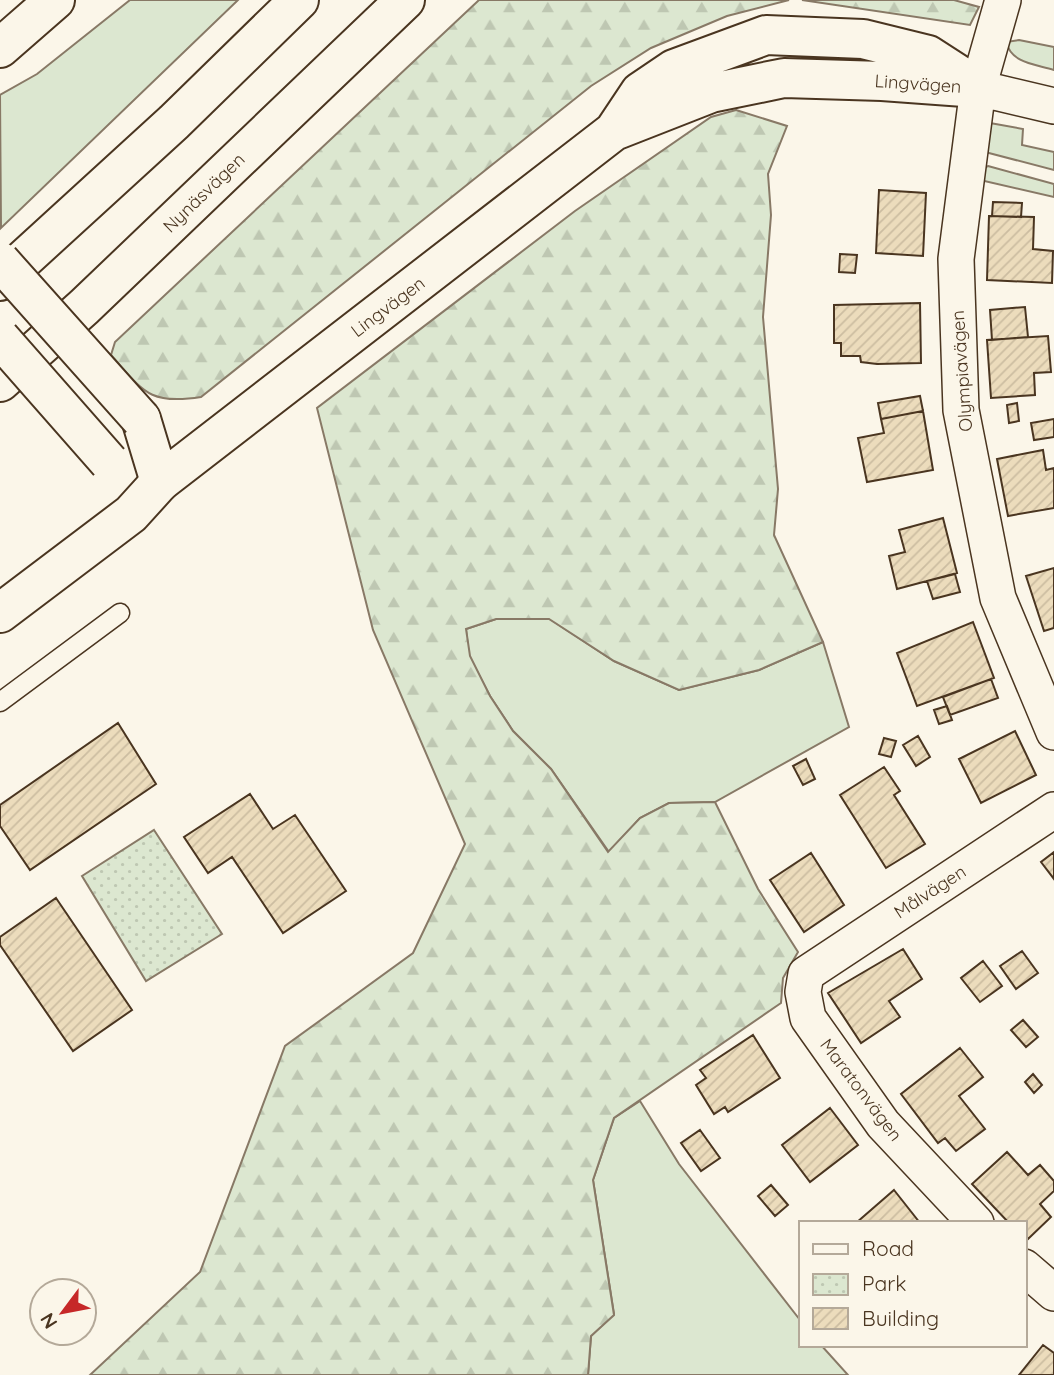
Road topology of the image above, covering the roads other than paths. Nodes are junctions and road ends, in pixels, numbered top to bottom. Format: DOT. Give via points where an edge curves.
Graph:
graph roads {
  1 [pos="55,0"];
  2 [pos="299,0"];
  3 [pos="405,0"];
  4 [pos="1003,0"];
  5 [pos="0,48"];
  6 [pos="978,88"];
  7 [pos="1054,106"];
  8 [pos="0,261"];
  9 [pos="0,281"];
  10 [pos="0,338"];
  11 [pos="0,382"];
  12 [pos="160,482"];
  13 [pos="0,613"];
  14 [pos="120,613"];
  15 [pos="0,702"];
  16 [pos="1054,732"];
  17 [pos="1054,810"];
  18 [pos="806,974"];
  19 [pos="974,1221"];
  20 [pos="1026,1269"];
  21 [pos="1054,1293"];
  1 -- 5 [label="main road"];
  2 -- 9 [label="main road"];
  3 -- 11 [label="main road, Nynäsvägen"];
  4 -- 6 [label="street, Olympiavägen"];
  6 -- 7 [label="street, Lingvägen"];
  6 -- 12 [label="main road, Lingvägen" via="784,78 711,93 614,131"];
  6 -- 16 [label="street, Olympiavägen" via="956,260 961,410 998,598"];
  8 -- 12 [label="main road, bridge" via="141,419"];
  10 -- 12 [label="main road, bridge" via="108,462"];
  12 -- 13 [label="main road, Lingvägen" via="131,514"];
  14 -- 15 [label="lane"];
  17 -- 18 [label="street, Målvägen"];
  18 -- 19 [label="street, Maratonvägen" via="803,992 808,1018 883,1124"];
  20 -- 21 [label="street"];
}
